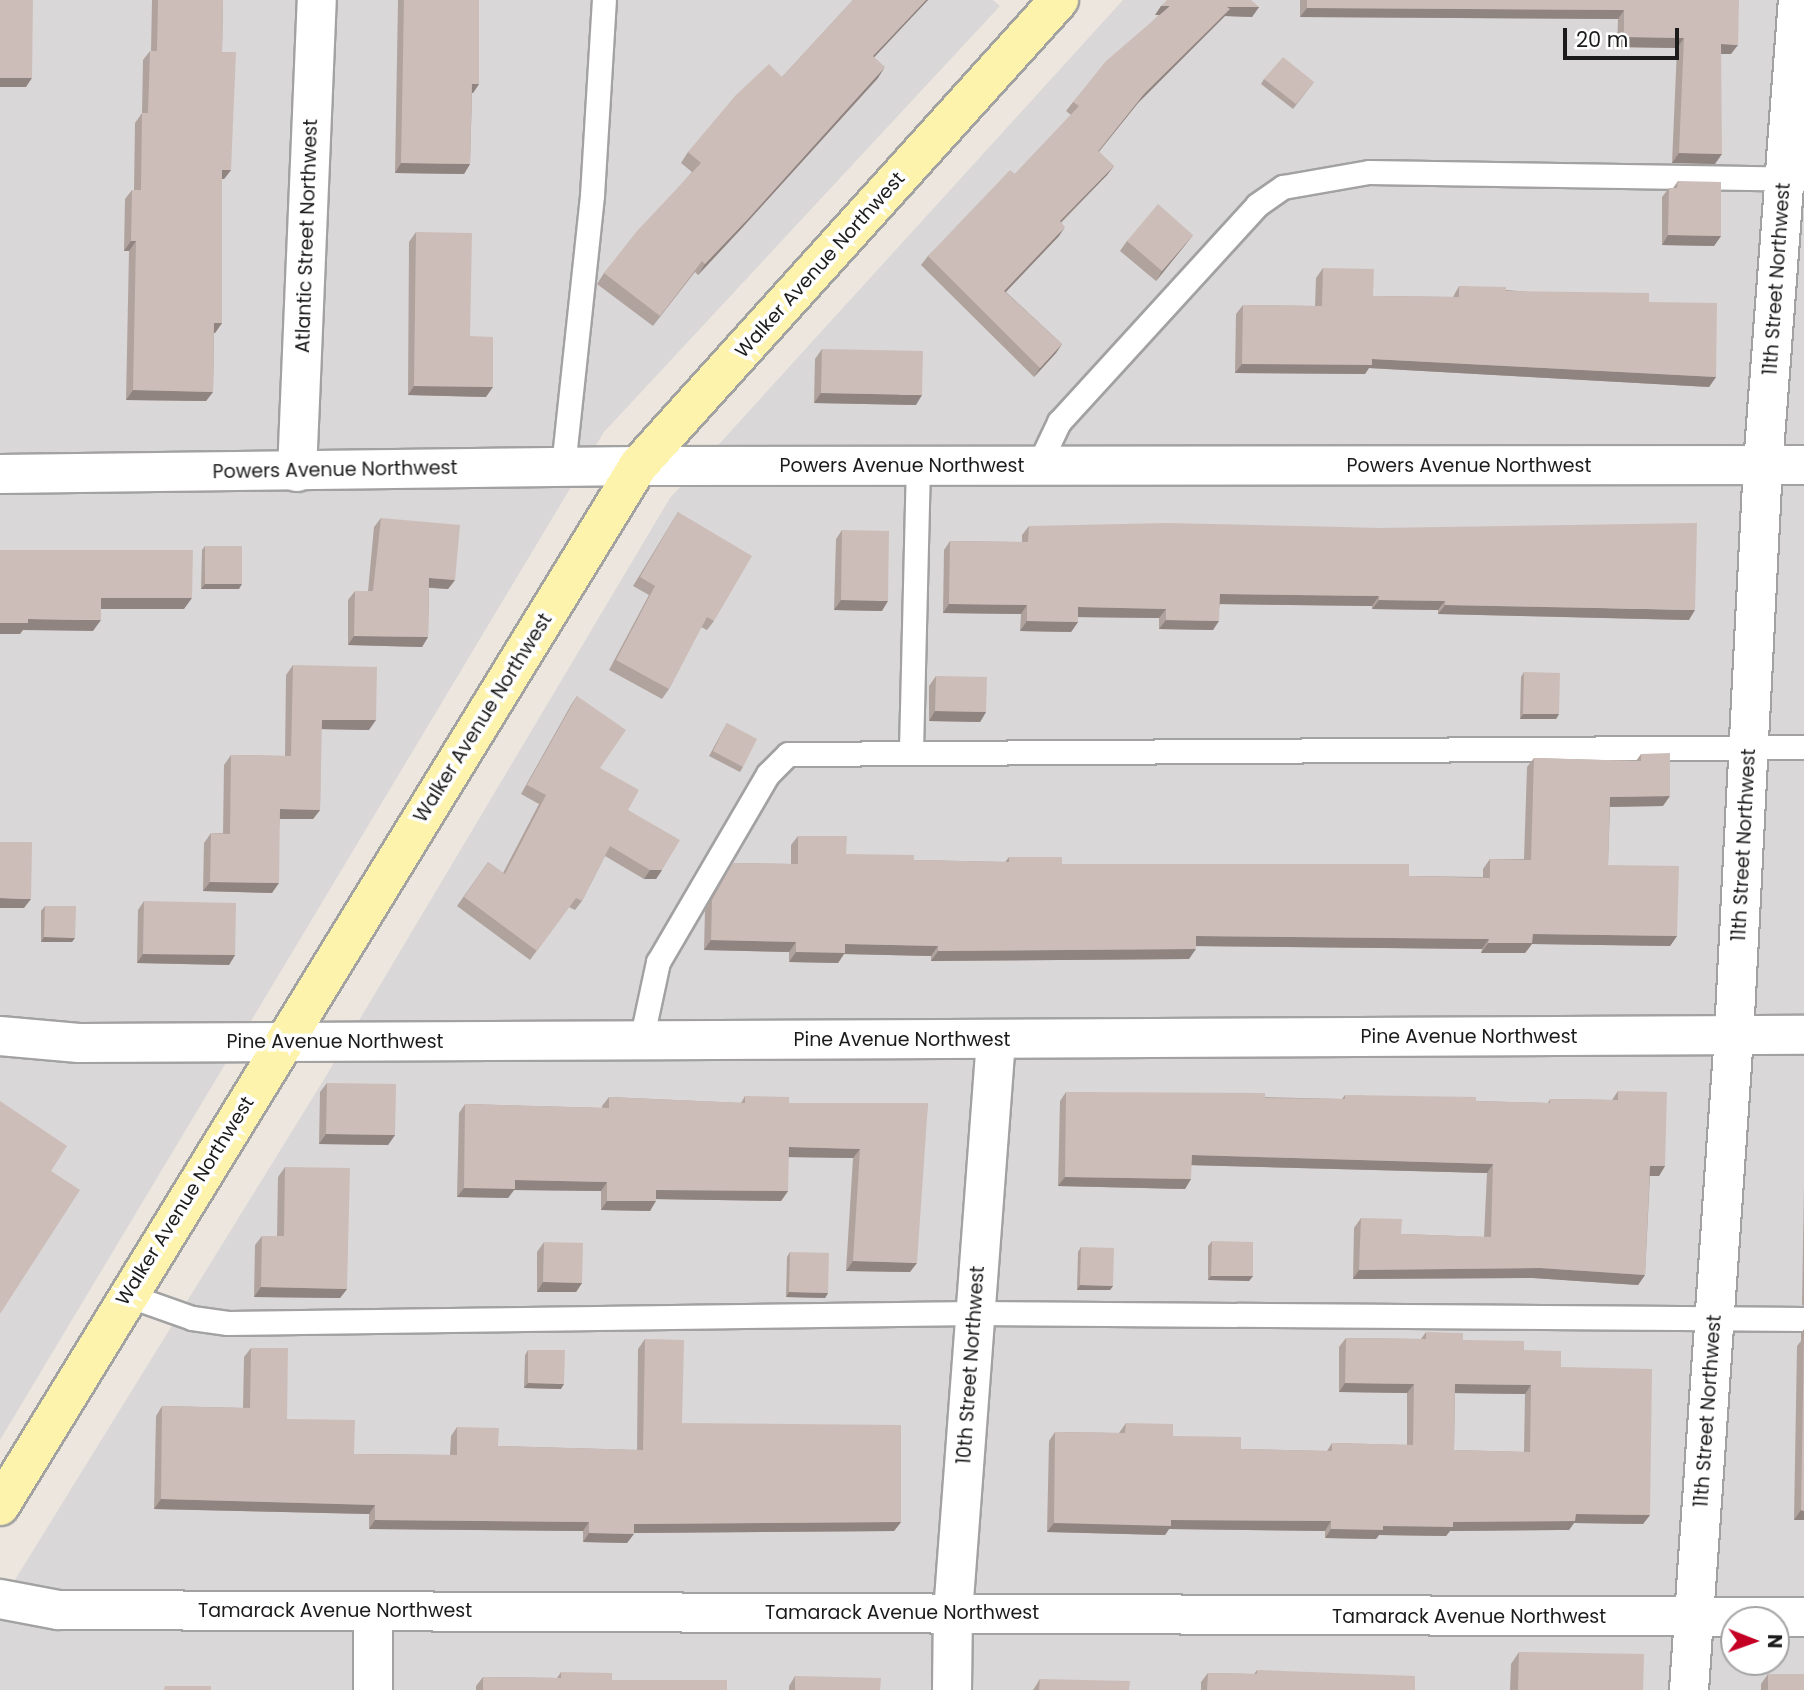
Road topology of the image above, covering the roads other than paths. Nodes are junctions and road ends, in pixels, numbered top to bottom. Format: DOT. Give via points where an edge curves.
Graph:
graph roads {
  1 [pos="317,0"];
  2 [pos="604,0"];
  3 [pos="1059,0"];
  4 [pos="1798,0"];
  5 [pos="1794,179"];
  6 [pos="1763,465"];
  7 [pos="1804,465"];
  8 [pos="638,466"];
  9 [pos="918,466"];
  10 [pos="1038,466"];
  11 [pos="563,467"];
  12 [pos="296,472"];
  13 [pos="0,474"];
  14 [pos="1748,747"];
  15 [pos="1804,747"];
  16 [pos="911,750"];
  17 [pos="1734,1035"];
  18 [pos="1804,1035"];
  19 [pos="0,1036"];
  20 [pos="996,1040"];
  21 [pos="640,1041"];
  22 [pos="283,1043"];
  23 [pos="127,1295"];
  24 [pos="975,1313"];
  25 [pos="1804,1319"];
  26 [pos="1714,1320"];
  27 [pos="0,1506"];
  28 [pos="0,1599"];
  29 [pos="373,1611"];
  30 [pos="953,1613"];
  31 [pos="1804,1617"];
  32 [pos="1693,1618"];
  33 [pos="373,1690"];
  34 [pos="951,1690"];
  35 [pos="1689,1690"];
  1 -- 12 [label="street, Atlantic Street Northwest"];
  2 -- 11 [label="lane" via="592,195"];
  3 -- 8 [label="main road, Walker Avenue Northwest"];
  4 -- 5 [label="street, 11th Street Northwest"];
  5 -- 6 [label="street, 11th Street Northwest"];
  5 -- 10 [label="lane" via="1369,172 1283,187 1257,205 1059,422"];
  6 -- 7 [label="street, Powers Avenue Northwest"];
  6 -- 10 [label="street, Powers Avenue Northwest"];
  6 -- 14 [label="street, 11th Street Northwest"];
  8 -- 9 [label="street, Powers Avenue Northwest"];
  8 -- 11 [label="street, Powers Avenue Northwest"];
  8 -- 22 [label="main road, Walker Avenue Northwest"];
  9 -- 10 [label="street, Powers Avenue Northwest"];
  9 -- 16 [label="lane"];
  11 -- 12 [label="street, Powers Avenue Northwest"];
  12 -- 13 [label="street, Powers Avenue Northwest"];
  14 -- 15 [label="lane"];
  14 -- 16 [label="lane"];
  14 -- 17 [label="street, 11th Street Northwest"];
  16 -- 21 [label="lane" via="788,754 768,774 658,962"];
  17 -- 18 [label="street, Pine Avenue Northwest"];
  17 -- 20 [label="street, Pine Avenue Northwest"];
  17 -- 26 [label="street, 11th Street Northwest"];
  19 -- 22 [label="street, Pine Avenue Northwest" via="79,1043"];
  20 -- 21 [label="street, Pine Avenue Northwest"];
  20 -- 24 [label="street, 10th Street Northwest"];
  21 -- 22 [label="street, Pine Avenue Northwest"];
  22 -- 23 [label="main road, Walker Avenue Northwest"];
  23 -- 24 [label="lane" via="192,1318 228,1323"];
  23 -- 27 [label="main road, Walker Avenue Northwest"];
  24 -- 26 [label="lane"];
  24 -- 30 [label="street, 10th Street Northwest"];
  25 -- 26 [label="lane"];
  26 -- 32 [label="street, 11th Street Northwest"];
  28 -- 29 [label="street, Tamarack Avenue Northwest" via="58,1610"];
  29 -- 30 [label="street, Tamarack Avenue Northwest"];
  29 -- 33 [label="street"];
  30 -- 32 [label="street, Tamarack Avenue Northwest"];
  30 -- 34 [label="street, 10th Street Northwest"];
  31 -- 32 [label="street, Tamarack Avenue Northwest"];
  32 -- 35 [label="street, 11th Street Northwest"];
}
